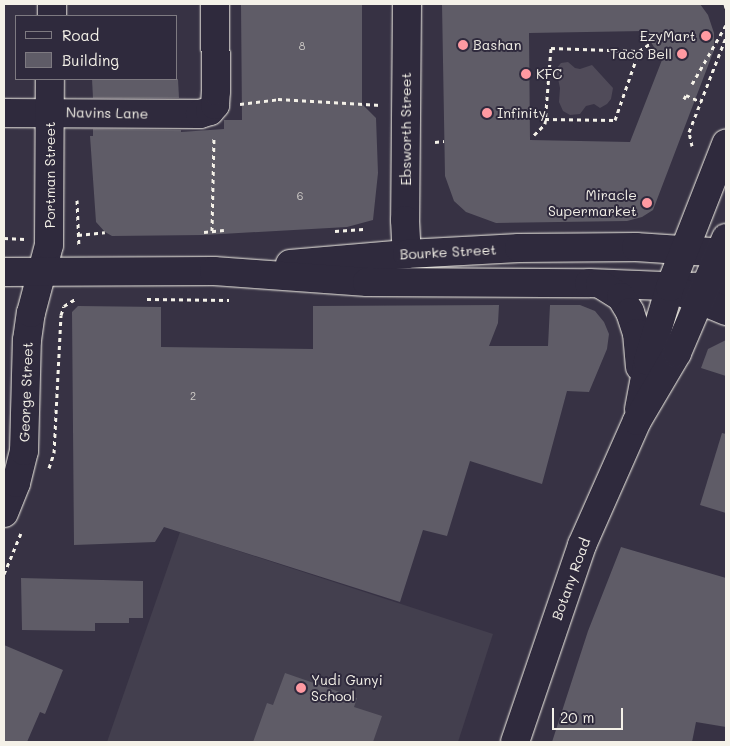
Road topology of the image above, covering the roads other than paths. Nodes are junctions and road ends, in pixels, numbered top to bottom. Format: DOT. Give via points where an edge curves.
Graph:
graph roads {
  1 [pos="215,4"];
  2 [pos="407,4"];
  3 [pos="50,80"];
  4 [pos="50,112"];
  5 [pos="4,113"];
  6 [pos="726,144"];
  7 [pos="684,250"];
  8 [pos="407,254"];
  9 [pos="43,270"];
  10 [pos="214,271"];
  11 [pos="718,271"];
  12 [pos="4,272"];
  13 [pos="600,284"];
  14 [pos="670,287"];
  15 [pos="726,311"];
  16 [pos="637,420"];
  17 [pos="4,513"];
  18 [pos="516,742"];
  1 -- 4 [label="main road, Navins Lane" via="216,91 215,105 210,111 200,114"];
  2 -- 8 [label="main road, Ebsworth Street"];
  3 -- 4 [label="main road, Portman Street"];
  4 -- 5 [label="main road, Navins Lane"];
  4 -- 9 [label="main road, Portman Street" via="50,239"];
  6 -- 7 [label="main road, Botany Road"];
  7 -- 8 [label="main road, Bourke Street" via="569,248"];
  7 -- 11 [label="main road, Bourke Street"];
  7 -- 14 [label="main road, Botany Road"];
  8 -- 10 [label="main road, Bourke Street"];
  9 -- 10 [label="main road, Bourke Street"];
  9 -- 12 [label="main road, Bourke Street"];
  9 -- 17 [label="main road, George Street" via="27,340 24,451"];
  10 -- 13 [label="main road, Bourke Street" via="327,280"];
  11 -- 14 [label="main road"];
  11 -- 15 [label="main road"];
  11 -- 16 [label="main road, Botany Road" via="669,370"];
  13 -- 14 [label="main road, Bourke Street"];
  13 -- 16 [label="main road" via="621,297 635,325 640,362"];
  14 -- 16 [label="main road, Botany Road" via="648,361"];
  16 -- 18 [label="main road, Botany Road" via="582,545"];
}
